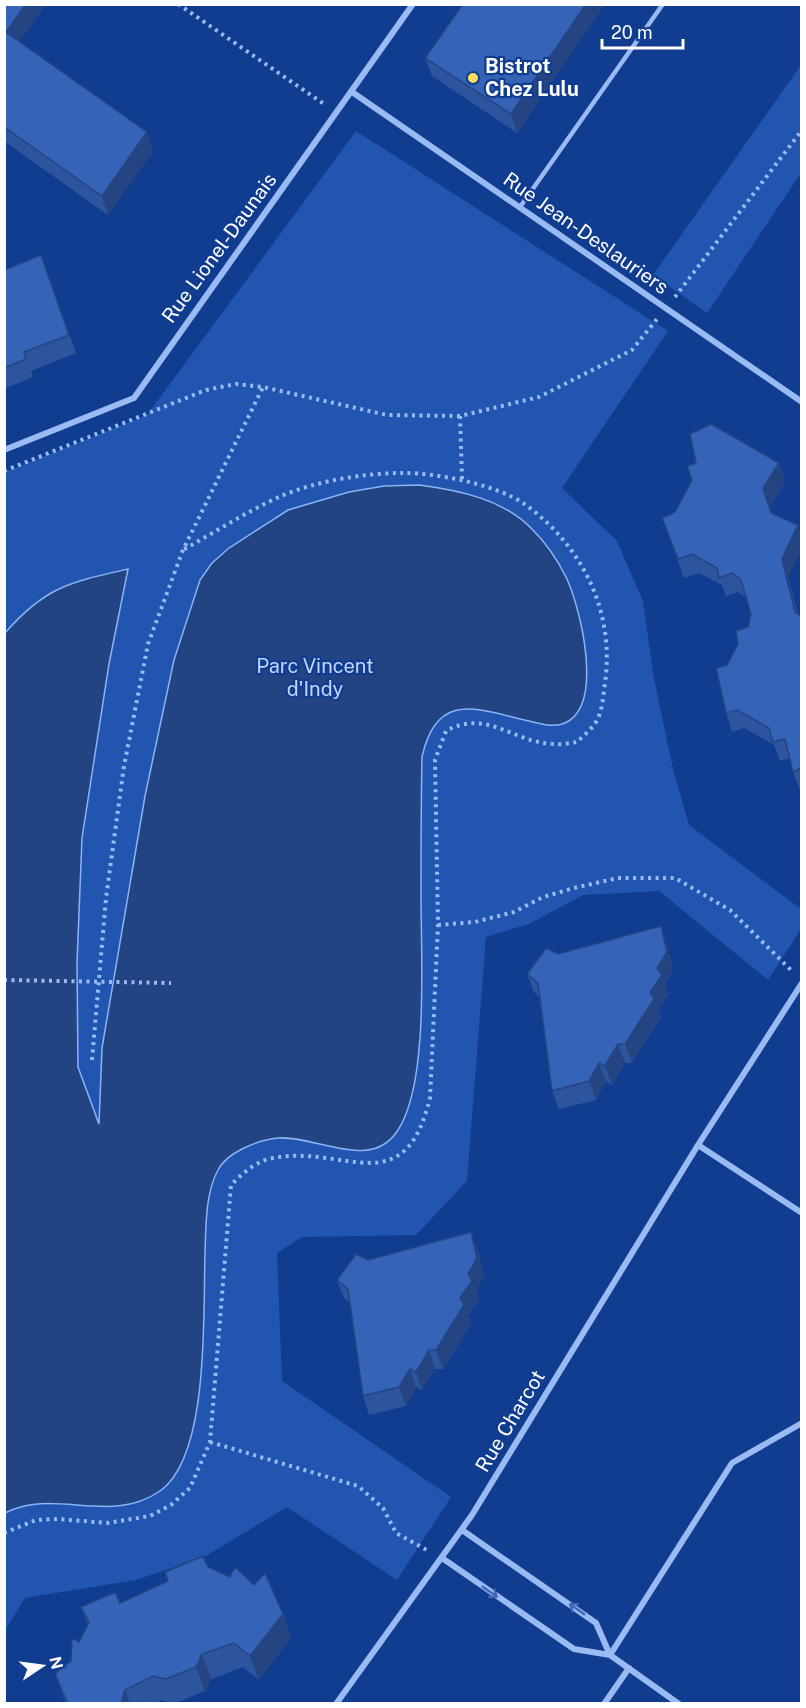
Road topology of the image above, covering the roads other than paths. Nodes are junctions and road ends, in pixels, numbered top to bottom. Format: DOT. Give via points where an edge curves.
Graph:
graph roads {
  1 [pos="413,4"];
  2 [pos="663,4"];
  3 [pos="352,92"];
  4 [pos="520,207"];
  5 [pos="801,402"];
  6 [pos="4,450"];
  7 [pos="801,983"];
  8 [pos="698,1145"];
  9 [pos="801,1213"];
  10 [pos="801,1423"];
  11 [pos="462,1530"];
  12 [pos="442,1558"];
  13 [pos="610,1655"];
  14 [pos="629,1668"];
  15 [pos="336,1704"];
  16 [pos="604,1704"];
  17 [pos="679,1704"];
  1 -- 3 [label="street, Rue Lionel-Daunais"];
  2 -- 4 [label="lane"];
  3 -- 4 [label="street, Rue Jean-Deslauriers"];
  3 -- 6 [label="street, Rue Lionel-Daunais" via="134,398"];
  4 -- 5 [label="street, Rue Jean-Deslauriers"];
  7 -- 8 [label="street, Rue Charcot"];
  8 -- 9 [label="street"];
  8 -- 11 [label="street, Rue Charcot"];
  10 -- 13 [label="street" via="732,1463"];
  11 -- 12 [label="street, Rue Charcot"];
  13 -- 11 [label="street, one-way" via="596,1623"];
  12 -- 13 [label="street, one-way" via="574,1650"];
  12 -- 15 [label="street, Rue Charcot"];
  13 -- 14 [label="street"];
  14 -- 16 [label="street"];
  14 -- 17 [label="street"];
}
